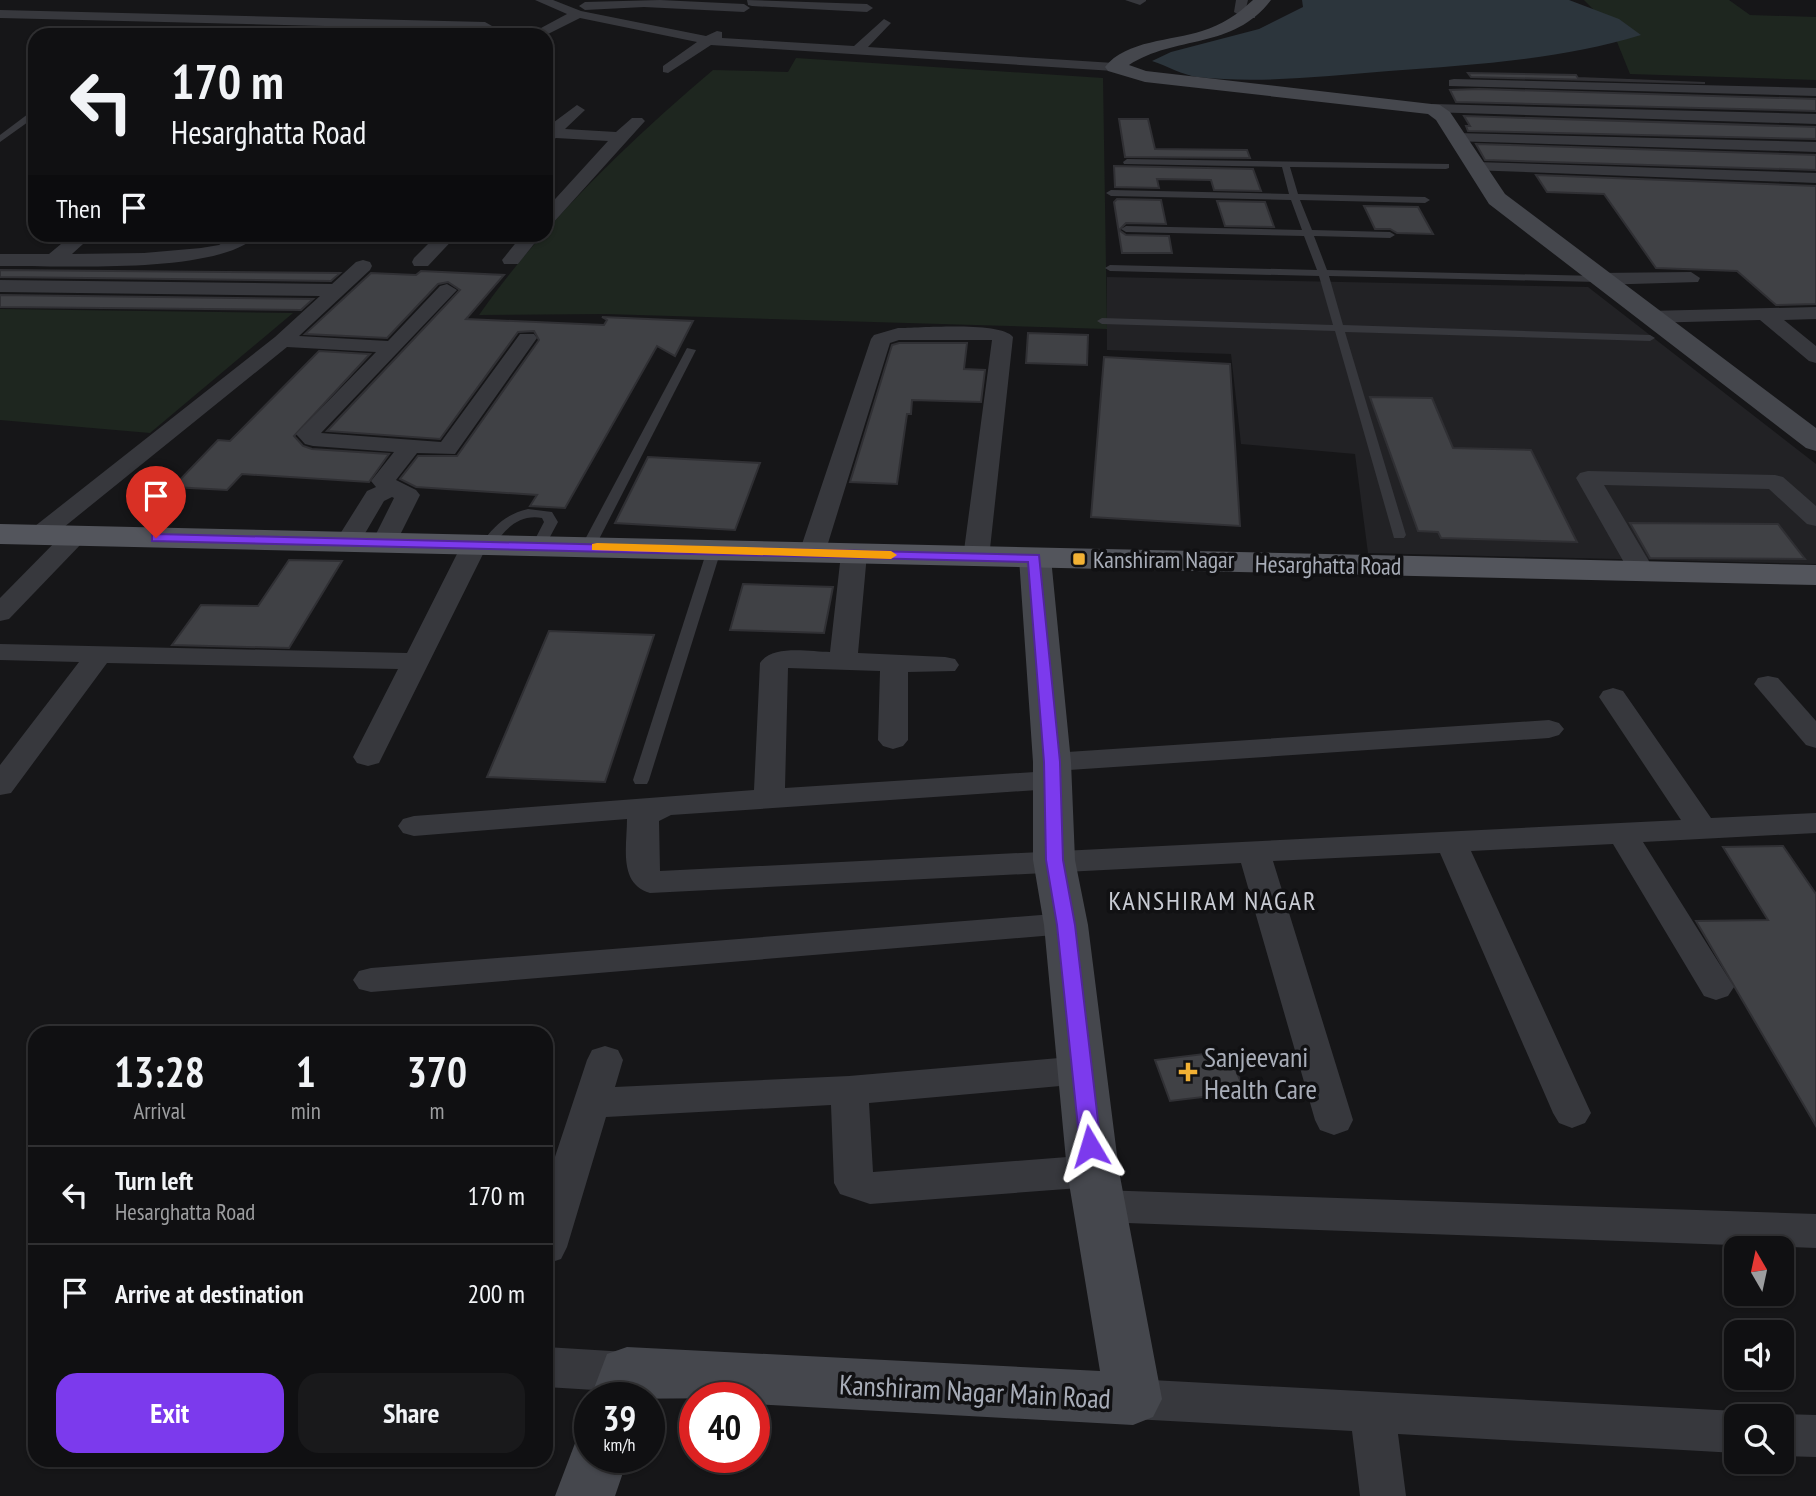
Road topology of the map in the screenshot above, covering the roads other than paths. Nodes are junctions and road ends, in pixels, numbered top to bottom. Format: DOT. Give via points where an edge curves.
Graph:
graph roads {
  1 [pos="12,0"];
  2 [pos="541,0"];
  3 [pos="1264,0"];
  4 [pos="607,2"];
  5 [pos="750,3"];
  6 [pos="0,6"];
  7 [pos="867,8"];
  8 [pos="1246,8"];
  9 [pos="434,10"];
  10 [pos="493,12"];
  11 [pos="573,12"];
  12 [pos="0,14"];
  13 [pos="126,17"];
  14 [pos="884,23"];
  15 [pos="416,24"];
  16 [pos="485,26"];
  17 [pos="547,28"];
  18 [pos="710,41"];
  19 [pos="858,51"];
  20 [pos="1114,67"];
  21 [pos="668,69"];
  22 [pos="1454,83"];
  23 [pos="1816,92"];
  24 [pos="1433,109"];
  25 [pos="577,110"];
  26 [pos="28,118"];
  27 [pos="1816,120"];
  28 [pos="637,121"];
  29 [pos="553,131"];
  30 [pos="553,135"];
  31 [pos="620,137"];
  32 [pos="1457,138"];
  33 [pos="0,139"];
  34 [pos="1816,147"];
  35 [pos="1127,162"];
  36 [pos="1285,163"];
  37 [pos="1446,166"];
  38 [pos="1476,167"];
  39 [pos="1816,178"];
  40 [pos="1111,193"];
  41 [pos="1294,196"];
  42 [pos="1425,200"];
  43 [pos="553,212"];
  44 [pos="1126,229"];
  45 [pos="1307,233"];
  46 [pos="1390,235"];
  47 [pos="75,242"];
  48 [pos="236,242"];
  49 [pos="441,242"];
  50 [pos="526,242"];
  51 [pos="0,260"];
  52 [pos="53,260"];
  53 [pos="511,260"];
  54 [pos="421,262"];
  55 [pos="363,266"];
  56 [pos="1110,268"];
  57 [pos="1323,273"];
  58 [pos="1691,278"];
  59 [pos="1598,279"];
  60 [pos="0,286"];
  61 [pos="340,290"];
  62 [pos="447,290"];
  63 [pos="1816,313"];
  64 [pos="1765,314"];
  65 [pos="1102,321"];
  66 [pos="1339,327"];
  67 [pos="1649,327"];
  68 [pos="527,338"];
  69 [pos="291,342"];
  70 [pos="393,347"];
  71 [pos="691,350"];
  72 [pos="1816,357"];
  73 [pos="1816,442"];
  74 [pos="411,446"];
  75 [pos="391,489"];
  76 [pos="1816,519"];
  77 [pos="0,534"];
  78 [pos="1399,535"];
  79 [pos="59,536"];
  80 [pos="348,542"];
  81 [pos="385,542"];
  82 [pos="481,544"];
  83 [pos="588,547"];
  84 [pos="714,550"];
  85 [pos="812,552"];
  86 [pos="853,554"];
  87 [pos="976,558"];
  88 [pos="1035,558"];
  89 [pos="1643,573"];
  90 [pos="1816,575"];
  91 [pos="0,613"];
  92 [pos="0,652"];
  93 [pos="99,655"];
  94 [pos="414,661"];
  95 [pos="843,661"];
  96 [pos="894,663"];
  97 [pos="945,665"];
  98 [pos="1768,684"];
  99 [pos="1613,697"];
  100 [pos="1549,729"];
  101 [pos="1816,738"];
  102 [pos="893,740"];
  103 [pos="368,757"];
  104 [pos="1052,771"];
  105 [pos="641,780"];
  106 [pos="0,786"];
  107 [pos="769,797"];
  108 [pos="665,806"];
  109 [pos="414,826"];
  110 [pos="1813,828"];
  111 [pos="1704,831"];
  112 [pos="1622,833"];
  113 [pos="1451,841"];
  114 [pos="1254,851"];
  115 [pos="1054,860"];
  116 [pos="1066,925"];
  117 [pos="371,980"];
  118 [pos="1716,987"];
  119 [pos="605,1060"];
  120 [pos="1082,1070"];
  121 [pos="849,1090"];
  122 [pos="591,1102"];
  123 [pos="1572,1113"];
  124 [pos="1334,1120"];
  125 [pos="1096,1189"];
  126 [pos="553,1224"];
  127 [pos="1816,1231"];
  128 [pos="553,1369"];
  129 [pos="609,1382"];
  130 [pos="665,1386"];
  131 [pos="1133,1399"];
  132 [pos="1372,1413"];
  133 [pos="1724,1431"];
  134 [pos="1794,1435"];
  135 [pos="1816,1436"];
  136 [pos="593,1473"];
  137 [pos="585,1496"];
  138 [pos="1383,1496"];
  1 -- 6 [label="street"];
  2 -- 11 [label="street"];
  3 -- 8 [label="street"];
  4 -- 5 [label="street"];
  4 -- 11 [label="street"];
  5 -- 7 [label="street"];
  5 -- 18 [label="street"];
  8 -- 20 [label="street" via="1229,30 1136,54"];
  9 -- 10 [label="street"];
  9 -- 13 [label="street" via="149,4"];
  9 -- 15 [label="street"];
  11 -- 17 [label="street"];
  11 -- 18 [label="street"];
  12 -- 13 [label="street"];
  13 -- 15 [label="street"];
  14 -- 19 [label="street"];
  15 -- 16 [label="street"];
  18 -- 19 [label="street"];
  18 -- 21 [label="street"];
  19 -- 20 [label="street"];
  20 -- 24 [label="street" via="1145,76"];
  22 -- 23 [label="street"];
  24 -- 27 [label="street"];
  24 -- 32 [label="street"];
  25 -- 29 [label="street"];
  26 -- 33 [label="lane"];
  28 -- 31 [label="street"];
  30 -- 31 [label="street"];
  31 -- 43 [label="street"];
  32 -- 34 [label="street"];
  32 -- 38 [label="street"];
  35 -- 36 [label="lane"];
  36 -- 37 [label="lane"];
  36 -- 41 [label="lane"];
  38 -- 39 [label="street"];
  38 -- 59 [label="street" via="1497,199"];
  40 -- 41 [label="lane"];
  41 -- 42 [label="lane"];
  41 -- 45 [label="lane"];
  44 -- 45 [label="lane"];
  45 -- 46 [label="lane"];
  45 -- 57 [label="lane"];
  47 -- 52 [label="street"];
  48 -- 52 [label="street" via="201,254"];
  49 -- 54 [label="street"];
  50 -- 53 [label="street"];
  51 -- 52 [label="street"];
  55 -- 61 [label="street"];
  56 -- 57 [label="lane"];
  57 -- 59 [label="lane"];
  57 -- 66 [label="lane"];
  58 -- 59 [label="street"];
  59 -- 67 [label="street"];
  60 -- 61 [label="street"];
  61 -- 69 [label="street"];
  62 -- 70 [label="street"];
  63 -- 64 [label="street"];
  64 -- 67 [label="street"];
  64 -- 72 [label="street"];
  65 -- 66 [label="lane"];
  66 -- 67 [label="lane"];
  66 -- 78 [label="lane"];
  67 -- 73 [label="street"];
  68 -- 74 [label="street" via="447,449"];
  69 -- 70 [label="street"];
  69 -- 79 [label="street"];
  70 -- 74 [label="street" via="308,436"];
  71 -- 83 [label="lane"];
  74 -- 75 [label="street" via="383,481"];
  75 -- 80 [label="street" via="375,496"];
  75 -- 81 [label="street" via="408,495"];
  76 -- 89 [label="street" via="1775,482 1588,478"];
  77 -- 79 [label="main road, Hesarghatta Road"];
  79 -- 80 [label="main road, Hesarghatta Road"];
  79 -- 91 [label="street"];
  80 -- 81 [label="main road, Hesarghatta Road"];
  81 -- 82 [label="main road, Hesarghatta Road"];
  82 -- 83 [label="main road, Hesarghatta Road"];
  82 -- 94 [label="street"];
  83 -- 84 [label="main road, Hesarghatta Road"];
  84 -- 85 [label="main road, Hesarghatta Road"];
  84 -- 105 [label="lane"];
  85 -- 86 [label="main road, Hesarghatta Road"];
  85 -- 87 [label="street" via="881,339 898,334 995,334 1003,337"];
  86 -- 87 [label="main road, Hesarghatta Road"];
  86 -- 95 [label="street"];
  87 -- 88 [label="main road, Hesarghatta Road"];
  88 -- 89 [label="main road, Hesarghatta Road"];
  88 -- 104 [label="street, Kanshiram Nagar Main Road"];
  89 -- 90 [label="main road, Hesarghatta Road"];
  92 -- 93 [label="street"];
  93 -- 94 [label="street"];
  93 -- 106 [label="street"];
  94 -- 103 [label="street"];
  95 -- 96 [label="street"];
  95 -- 107 [label="street" via="786,659 774,663"];
  96 -- 97 [label="street"];
  96 -- 102 [label="street"];
  98 -- 101 [label="street"];
  99 -- 111 [label="street"];
  100 -- 104 [label="street"];
  104 -- 107 [label="street"];
  104 -- 115 [label="street, Kanshiram Nagar Main Road"];
  107 -- 108 [label="street"];
  108 -- 109 [label="street"];
  108 -- 115 [label="street" via="643,816 644,877 650,882"];
  110 -- 111 [label="street"];
  111 -- 112 [label="street"];
  112 -- 113 [label="street"];
  112 -- 118 [label="street"];
  113 -- 114 [label="street"];
  113 -- 123 [label="street"];
  114 -- 115 [label="street"];
  114 -- 124 [label="street"];
  115 -- 116 [label="street, Kanshiram Nagar Main Road"];
  116 -- 117 [label="street"];
  116 -- 120 [label="street, Kanshiram Nagar Main Road"];
  119 -- 122 [label="street"];
  120 -- 121 [label="street"];
  120 -- 125 [label="street, Kanshiram Nagar Main Road"];
  121 -- 122 [label="street"];
  121 -- 125 [label="street" via="854,1183 860,1186"];
  122 -- 126 [label="street"];
  125 -- 127 [label="street"];
  125 -- 131 [label="street, Kanshiram Nagar Main Road"];
  128 -- 129 [label="street"];
  130 -- 131 [label="street, Kanshiram Nagar Main Road"];
  131 -- 132 [label="street"];
  132 -- 133 [label="street"];
  132 -- 138 [label="street"];
  134 -- 135 [label="street"];
  136 -- 137 [label="street"];
}
